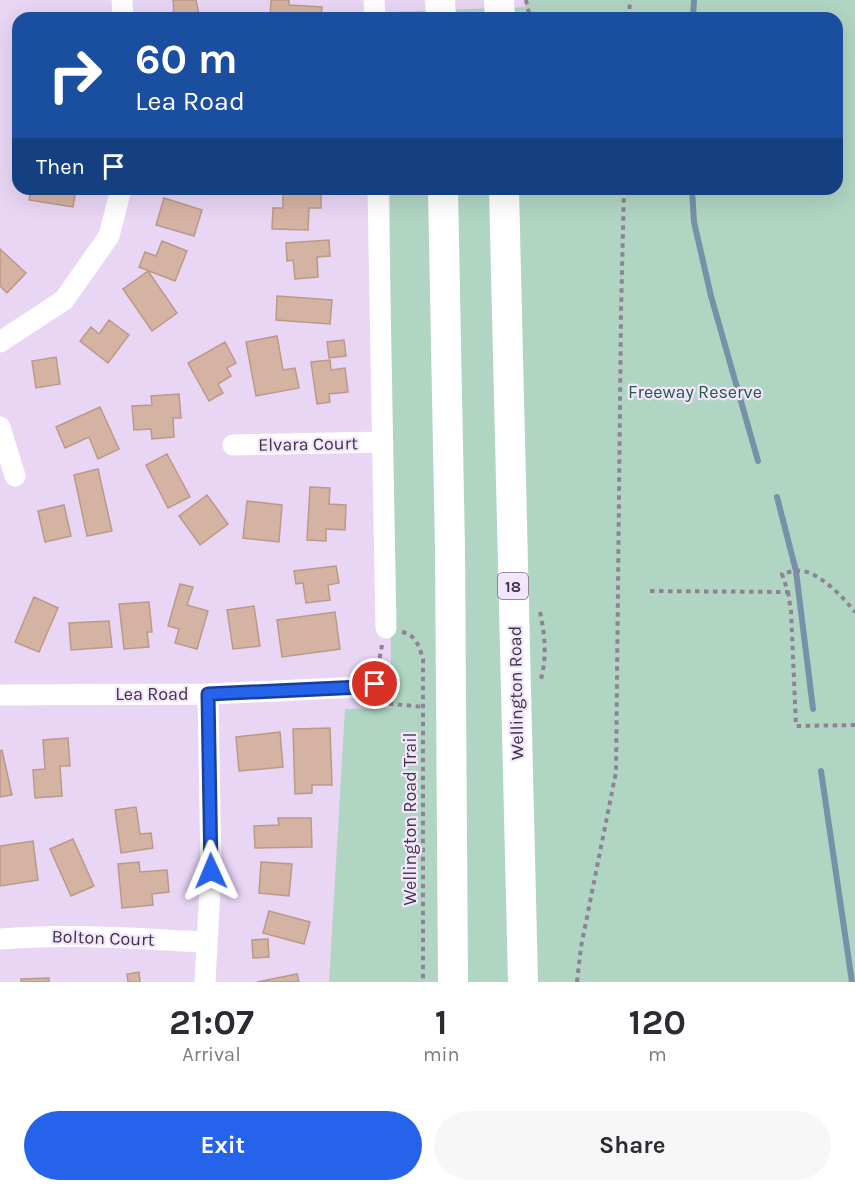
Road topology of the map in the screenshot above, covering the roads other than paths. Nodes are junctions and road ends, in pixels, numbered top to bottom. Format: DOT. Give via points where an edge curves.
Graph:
graph roads {
  1 [pos="119,195"];
  2 [pos="378,195"];
  3 [pos="443,195"];
  4 [pos="504,195"];
  5 [pos="0,342"];
  6 [pos="0,427"];
  7 [pos="383,442"];
  8 [pos="233,445"];
  9 [pos="15,476"];
  10 [pos="386,628"];
  11 [pos="375,684"];
  12 [pos="208,694"];
  13 [pos="0,695"];
  14 [pos="453,926"];
  15 [pos="0,939"];
  16 [pos="207,942"];
  17 [pos="205,982"];
  18 [pos="448,982"];
  19 [pos="453,982"];
  20 [pos="523,982"];
  1 -- 5 [label="street" via="109,236 64,300"];
  2 -- 7 [label="street"];
  3 -- 14 [label="highway"];
  4 -- 20 [label="highway, Wellington Road / 18"];
  6 -- 9 [label="street"];
  7 -- 8 [label="street, Elvara Court"];
  7 -- 10 [label="street"];
  11 -- 12 [label="street, Lea Road"];
  12 -- 13 [label="street, Lea Road"];
  12 -- 16 [label="street" via="211,871"];
  14 -- 18 [label="highway"];
  14 -- 19 [label="highway"];
  15 -- 16 [label="street, Bolton Court" via="70,936"];
  16 -- 17 [label="street"];
}
